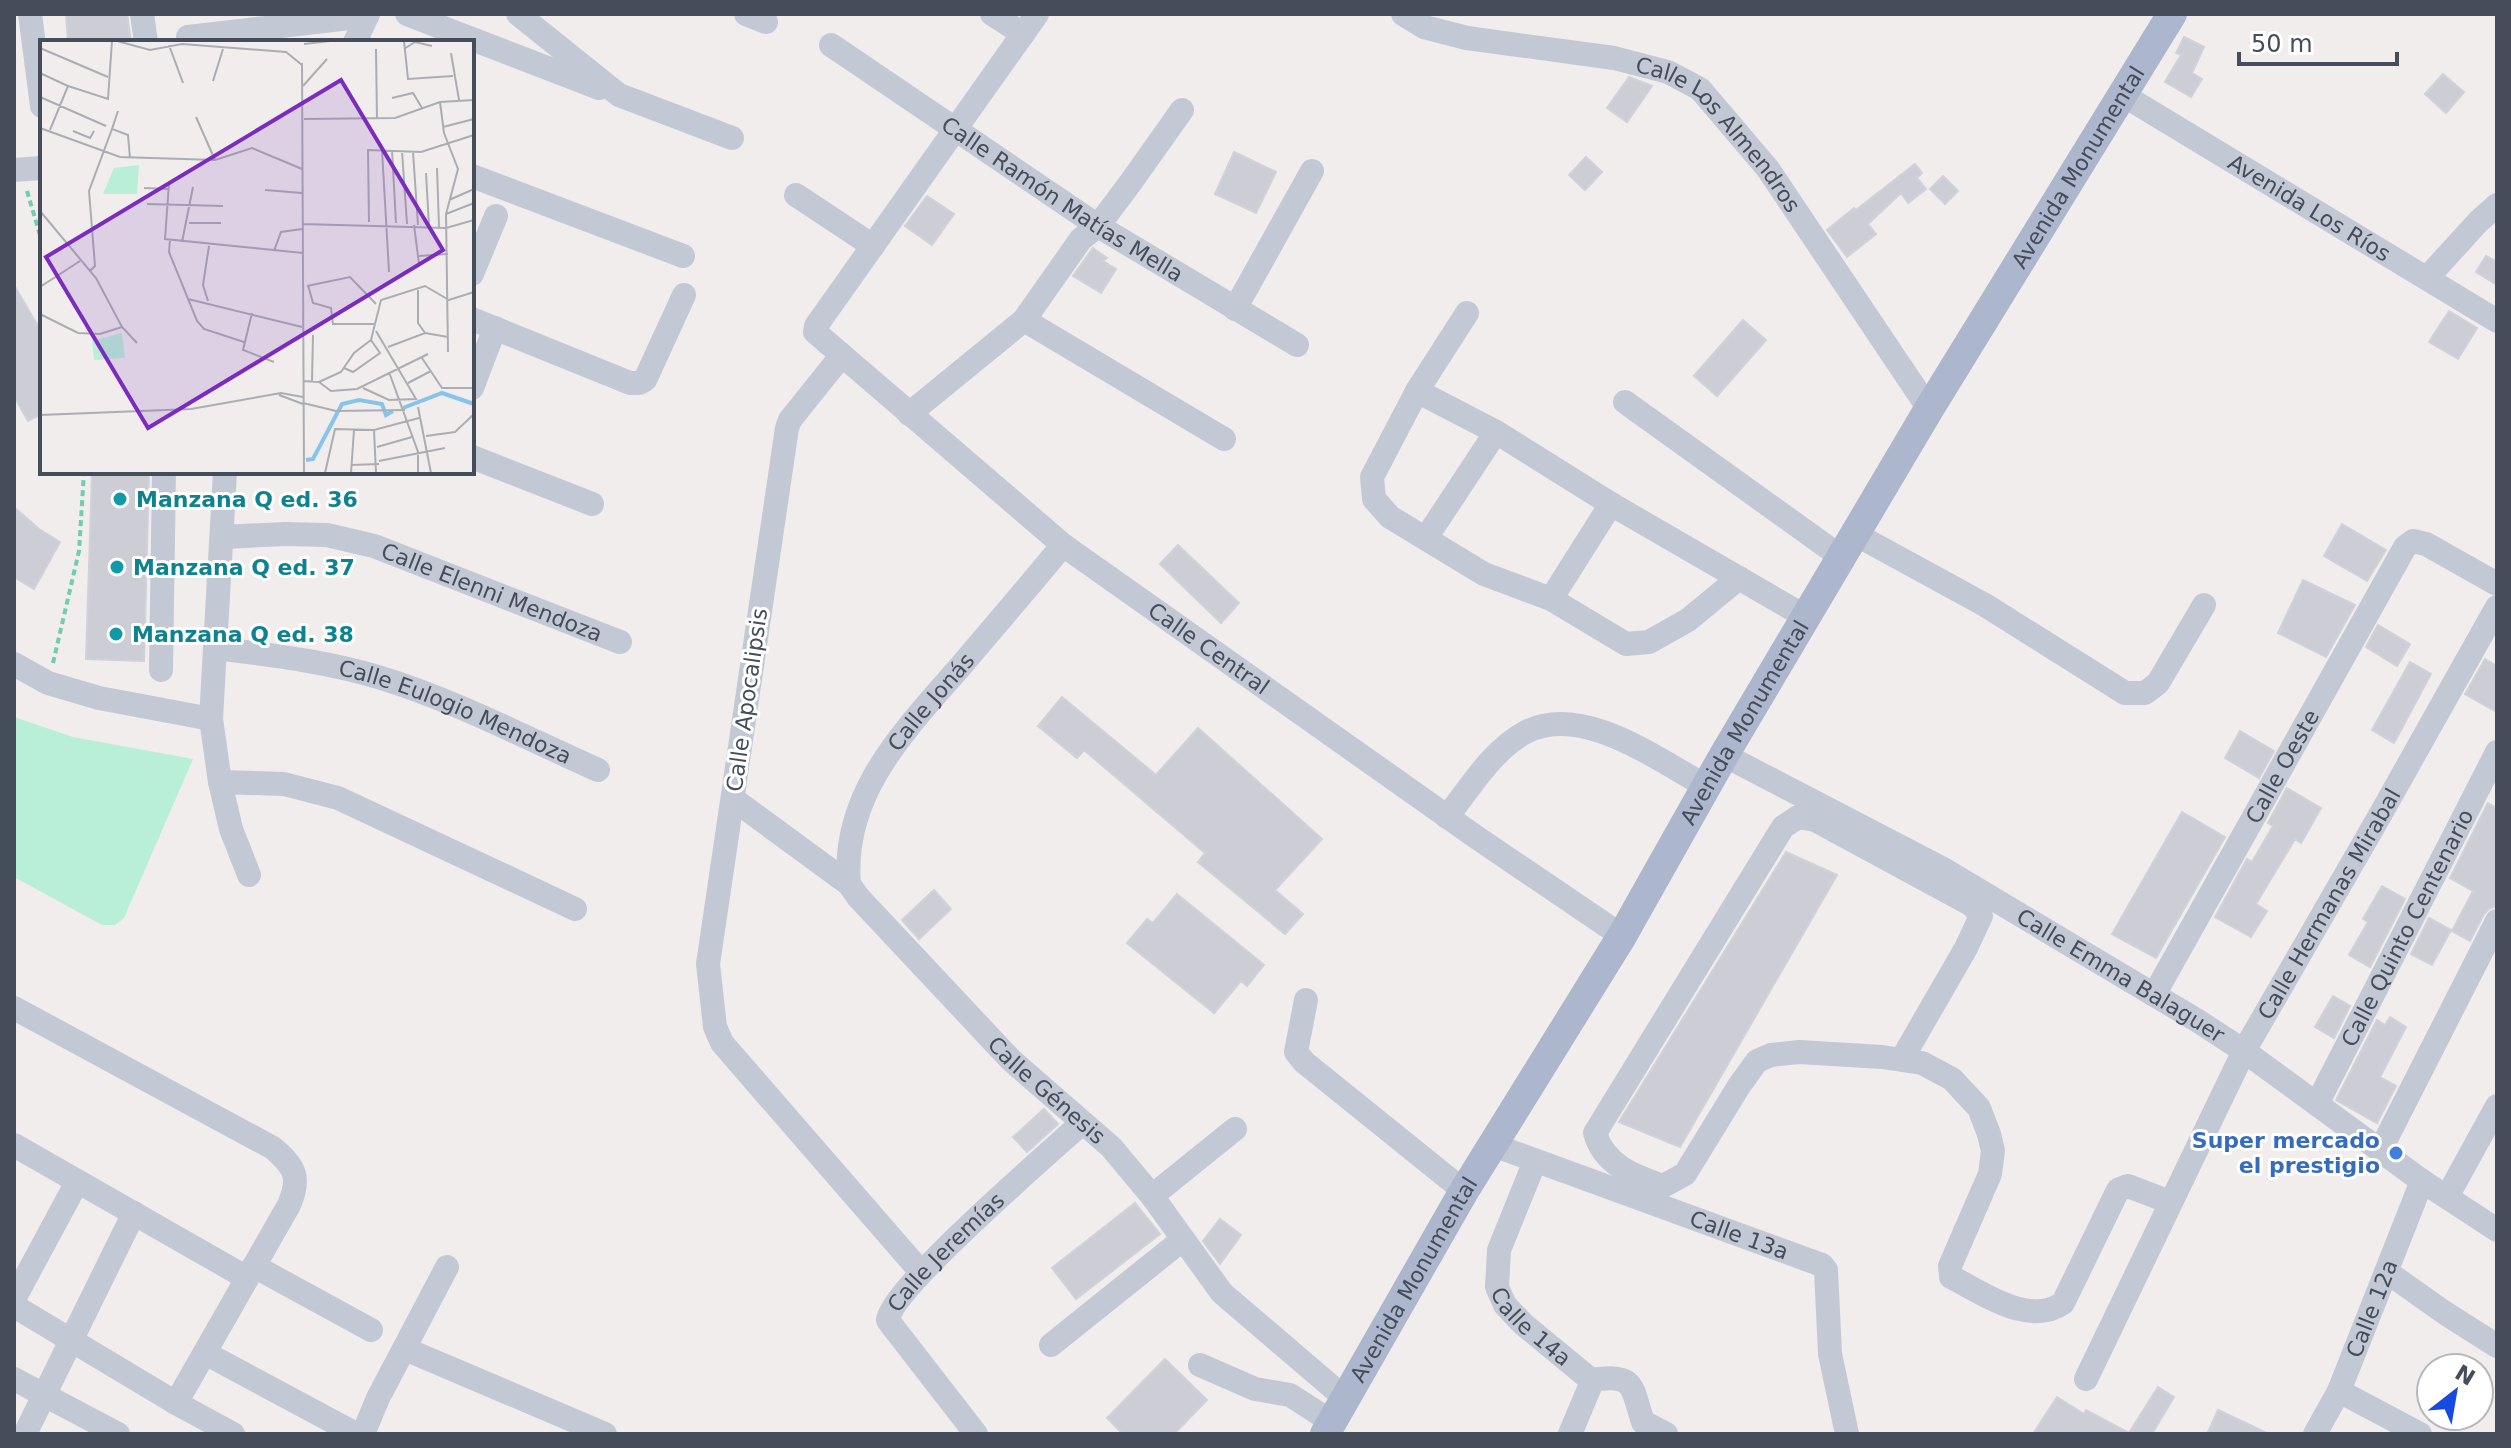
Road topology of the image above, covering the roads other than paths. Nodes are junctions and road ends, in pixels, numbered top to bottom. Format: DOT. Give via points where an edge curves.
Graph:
graph roads {
  1 [pos="30,14"];
  2 [pos="142,14"];
  3 [pos="407,14"];
  4 [pos="518,14"];
  5 [pos="992,14"];
  6 [pos="1037,14"];
  7 [pos="1403,14"];
  8 [pos="2172,14"];
  9 [pos="367,15"];
  10 [pos="1425,20"];
  11 [pos="187,31"];
  12 [pos="1023,34"];
  13 [pos="146,40"];
  14 [pos="356,40"];
  15 [pos="831,45"];
  16 [pos="25,57"];
  17 [pos="619,95"];
  18 [pos="2123,95"];
  19 [pos="40,100"];
  20 [pos="1182,110"];
  21 [pos="956,129"];
  22 [pos="732,138"];
  23 [pos="1312,171"];
  24 [pos="474,177"];
  25 [pos="796,195"];
  26 [pos="2497,205"];
  27 [pos="496,216"];
  28 [pos="1098,226"];
  29 [pos="873,246"];
  30 [pos="683,256"];
  31 [pos="474,269"];
  32 [pos="2427,278"];
  33 [pos="684,295"];
  34 [pos="1235,309"];
  35 [pos="1467,313"];
  36 [pos="474,320"];
  37 [pos="1024,320"];
  38 [pos="2497,321"];
  39 [pos="495,328"];
  40 [pos="1297,345"];
  41 [pos="842,355"];
  42 [pos="474,383"];
  43 [pos="1417,391"];
  44 [pos="1625,402"];
  45 [pos="1929,409"];
  46 [pos="909,414"];
  47 [pos="1496,432"];
  48 [pos="1224,439"];
  49 [pos="474,458"];
  50 [pos="164,474"];
  51 [pos="225,474"];
  52 [pos="592,504"];
  53 [pos="1611,504"];
  54 [pos="222,537"];
  55 [pos="1426,538"];
  56 [pos="1063,545"];
  57 [pos="1848,545"];
  58 [pos="1739,578"];
  59 [pos="2497,584"];
  60 [pos="1551,599"];
  61 [pos="2204,605"];
  62 [pos="2497,607"];
  63 [pos="1806,617"];
  64 [pos="620,642"];
  65 [pos="215,648"];
  66 [pos="14,664"];
  67 [pos="161,670"];
  68 [pos="211,719"];
  69 [pos="2497,752"];
  70 [pos="1724,755"];
  71 [pos="598,770"];
  72 [pos="220,782"];
  73 [pos="1706,786"];
  74 [pos="733,799"];
  75 [pos="1447,817"];
  76 [pos="249,875"];
  77 [pos="849,884"];
  78 [pos="575,909"];
  79 [pos="2497,921"];
  80 [pos="1622,936"];
  81 [pos="2154,995"];
  82 [pos="1306,1000"];
  83 [pos="14,1008"];
  84 [pos="2244,1051"];
  85 [pos="1902,1059"];
  86 [pos="2317,1104"];
  87 [pos="2497,1106"];
  88 [pos="1082,1123"];
  89 [pos="1235,1129"];
  90 [pos="14,1145"];
  91 [pos="1493,1145"];
  92 [pos="2381,1149"];
  93 [pos="1535,1161"];
  94 [pos="2422,1181"];
  95 [pos="77,1182"];
  96 [pos="1464,1191"];
  97 [pos="1152,1196"];
  98 [pos="2447,1197"];
  99 [pos="2170,1202"];
  100 [pos="134,1213"];
  101 [pos="2497,1230"];
  102 [pos="1182,1240"];
  103 [pos="447,1267"];
  104 [pos="250,1272"];
  105 [pos="921,1272"];
  106 [pos="2387,1272"];
  107 [pos="14,1299"];
  108 [pos="14,1306"];
  109 [pos="371,1330"];
  110 [pos="72,1340"];
  111 [pos="1051,1345"];
  112 [pos="2497,1346"];
  113 [pos="405,1349"];
  114 [pos="205,1353"];
  115 [pos="1200,1365"];
  116 [pos="14,1379"];
  117 [pos="2086,1379"];
  118 [pos="1591,1380"];
  119 [pos="2339,1391"];
  120 [pos="44,1395"];
  121 [pos="176,1403"];
  122 [pos="1334,1418"];
  123 [pos="25,1434"];
  124 [pos="118,1434"];
  125 [pos="233,1434"];
  126 [pos="356,1434"];
  127 [pos="363,1434"];
  128 [pos="605,1434"];
  129 [pos="976,1434"];
  130 [pos="1570,1434"];
  131 [pos="1666,1434"];
  132 [pos="1847,1434"];
  133 [pos="2315,1434"];
  134 [pos="2420,1434"];
  1 -- 16 [label="street"];
  2 -- 13 [label="street"];
  3 -- 17 [label="street"];
  4 -- 17 [label="street"];
  5 -- 12 [label="street"];
  6 -- 12 [label="street"];
  7 -- 10 [label="street, Calle Los Almendros"];
  8 -- 18 [label="main road, Avenida Monumental"];
  9 -- 11 [label="street"];
  9 -- 14 [label="street"];
  10 -- 45 [label="street, Calle Los Almendros" via="1467,38 1614,58 1668,72 1700,89 1768,169"];
  12 -- 21 [label="street"];
  15 -- 21 [label="street, Calle Ramón Matías Mella"];
  16 -- 19 [label="street"];
  17 -- 22 [label="street"];
  18 -- 32 [label="street, Avenida Los Ríos"];
  18 -- 45 [label="main road, Avenida Monumental"];
  20 -- 28 [label="street"];
  21 -- 28 [label="street, Calle Ramón Matías Mella"];
  21 -- 29 [label="street"];
  23 -- 34 [label="street"];
  24 -- 30 [label="street"];
  25 -- 29 [label="street"];
  26 -- 32 [label="street"];
  27 -- 31 [label="street"];
  28 -- 34 [label="street, Calle Ramón Matías Mella"];
  28 -- 37 [label="street" via="1081,239"];
  29 -- 41 [label="street, Calle Central" via="816,326 815,332"];
  32 -- 38 [label="street, Avenida Los Ríos"];
  33 -- 39 [label="street" via="639,383"];
  34 -- 40 [label="street, Calle Ramón Matías Mella"];
  35 -- 43 [label="street"];
  36 -- 39 [label="street"];
  37 -- 46 [label="street"];
  37 -- 48 [label="street"];
  39 -- 42 [label="street"];
  41 -- 46 [label="street, Calle Central"];
  41 -- 74 [label="street, Calle Apocalipsis" via="787,428"];
  43 -- 47 [label="street"];
  43 -- 55 [label="street" via="1372,477 1374,499 1390,517"];
  44 -- 57 [label="street"];
  45 -- 57 [label="main road, Avenida Monumental"];
  46 -- 56 [label="street, Calle Central"];
  47 -- 53 [label="street"];
  47 -- 55 [label="street"];
  49 -- 52 [label="street"];
  50 -- 67 [label="street"];
  51 -- 54 [label="street"];
  53 -- 58 [label="street"];
  53 -- 60 [label="street"];
  54 -- 64 [label="street, Calle Elenni Mendoza" via="327,535 374,546"];
  54 -- 65 [label="street"];
  55 -- 60 [label="street" via="1484,574"];
  56 -- 75 [label="street, Calle Central"];
  56 -- 77 [label="street, Calle Jonás" via="879,765 853,826"];
  57 -- 61 [label="street" via="1985,605 2125,693 2145,693 2158,683"];
  57 -- 63 [label="main road, Avenida Monumental"];
  58 -- 60 [label="street" via="1688,620 1649,642 1626,644"];
  58 -- 63 [label="street"];
  59 -- 81 [label="street, Calle Oeste" via="2426,544 2413,541 2405,547"];
  62 -- 84 [label="street, Calle Hermanas Mirabal"];
  63 -- 70 [label="main road, Avenida Monumental"];
  65 -- 68 [label="street"];
  65 -- 71 [label="street, Calle Eulogio Mendoza" via="313,661 378,678"];
  66 -- 68 [label="street" via="48,683 99,698"];
  68 -- 72 [label="street"];
  69 -- 86 [label="street, Calle Quinto Centenario"];
  70 -- 73 [label="main road, Avenida Monumental"];
  70 -- 81 [label="street, Calle Emma Balaguer" via="1945,870"];
  72 -- 76 [label="street"];
  72 -- 78 [label="street" via="284,784 338,798"];
  73 -- 75 [label="street" via="1605,731 1562,724 1527,731 1504,749"];
  73 -- 80 [label="main road, Avenida Monumental"];
  74 -- 77 [label="street, Calle Génesis"];
  74 -- 105 [label="street, Calle Apocalipsis" via="708,964 715,1027 722,1043"];
  75 -- 80 [label="street, Calle Central"];
  77 -- 88 [label="street, Calle Génesis" via="1011,1060"];
  79 -- 92 [label="street"];
  80 -- 91 [label="main road, Avenida Monumental"];
  81 -- 84 [label="street, Calle Emma Balaguer"];
  82 -- 96 [label="street" via="1296,1052 1304,1062"];
  83 -- 104 [label="street" via="287,1160 296,1189"];
  84 -- 86 [label="street, Calle Emma Balaguer"];
  84 -- 99 [label="street, Calle Hermanas Mirabal"];
  85 -- 85 [label="street" via="1981,916 1972,905 1815,820 1798,817 1783,827 1595,1133 1600,1148 1627,1173 1663,1186 1685,1174 1757,1061 1799,1052"];
  85 -- 99 [label="street" via="1952,1079 1979,1108 1993,1151 1990,1174 1950,1266 1951,1277 2001,1302 2035,1313 2052,1311 2075,1283 2118,1190 2128,1186"];
  86 -- 92 [label="street, Calle Emma Balaguer"];
  87 -- 98 [label="street"];
  88 -- 97 [label="street, Calle Génesis" via="1111,1147"];
  88 -- 105 [label="street, Calle Jeremías"];
  89 -- 97 [label="street"];
  90 -- 95 [label="street"];
  91 -- 93 [label="street, Calle 13a"];
  91 -- 96 [label="main road, Avenida Monumental"];
  92 -- 94 [label="street, Calle Emma Balaguer"];
  93 -- 118 [label="street, Calle 14a" via="1499,1250 1497,1287 1523,1324"];
  93 -- 132 [label="street, Calle 13a" via="1822,1265 1830,1354"];
  94 -- 98 [label="street, Calle Emma Balaguer"];
  94 -- 106 [label="street, Calle 12a"];
  95 -- 100 [label="street"];
  95 -- 107 [label="street"];
  96 -- 122 [label="main road, Avenida Monumental"];
  97 -- 102 [label="street, Calle Génesis"];
  98 -- 101 [label="street, Calle Emma Balaguer"];
  99 -- 117 [label="street, Calle Hermanas Mirabal"];
  100 -- 104 [label="street"];
  100 -- 110 [label="street"];
  102 -- 111 [label="street"];
  102 -- 122 [label="street, Calle Génesis"];
  103 -- 113 [label="street"];
  104 -- 109 [label="street"];
  104 -- 114 [label="street"];
  105 -- 129 [label="street, Calle Jeremías" via="889,1311 888,1320"];
  106 -- 112 [label="street"];
  106 -- 119 [label="street, Calle 12a"];
  108 -- 110 [label="street"];
  110 -- 120 [label="street"];
  110 -- 121 [label="street"];
  113 -- 127 [label="street"];
  113 -- 128 [label="street"];
  114 -- 121 [label="street"];
  114 -- 126 [label="street"];
  115 -- 122 [label="street" via="1255,1389 1290,1395"];
  116 -- 120 [label="street"];
  118 -- 130 [label="street, Calle 14a"];
  118 -- 131 [label="street" via="1617,1378 1629,1385 1643,1422"];
  119 -- 133 [label="street, Calle 12a"];
  119 -- 134 [label="street"];
  120 -- 123 [label="street"];
  120 -- 124 [label="street"];
  121 -- 125 [label="street"];
}
